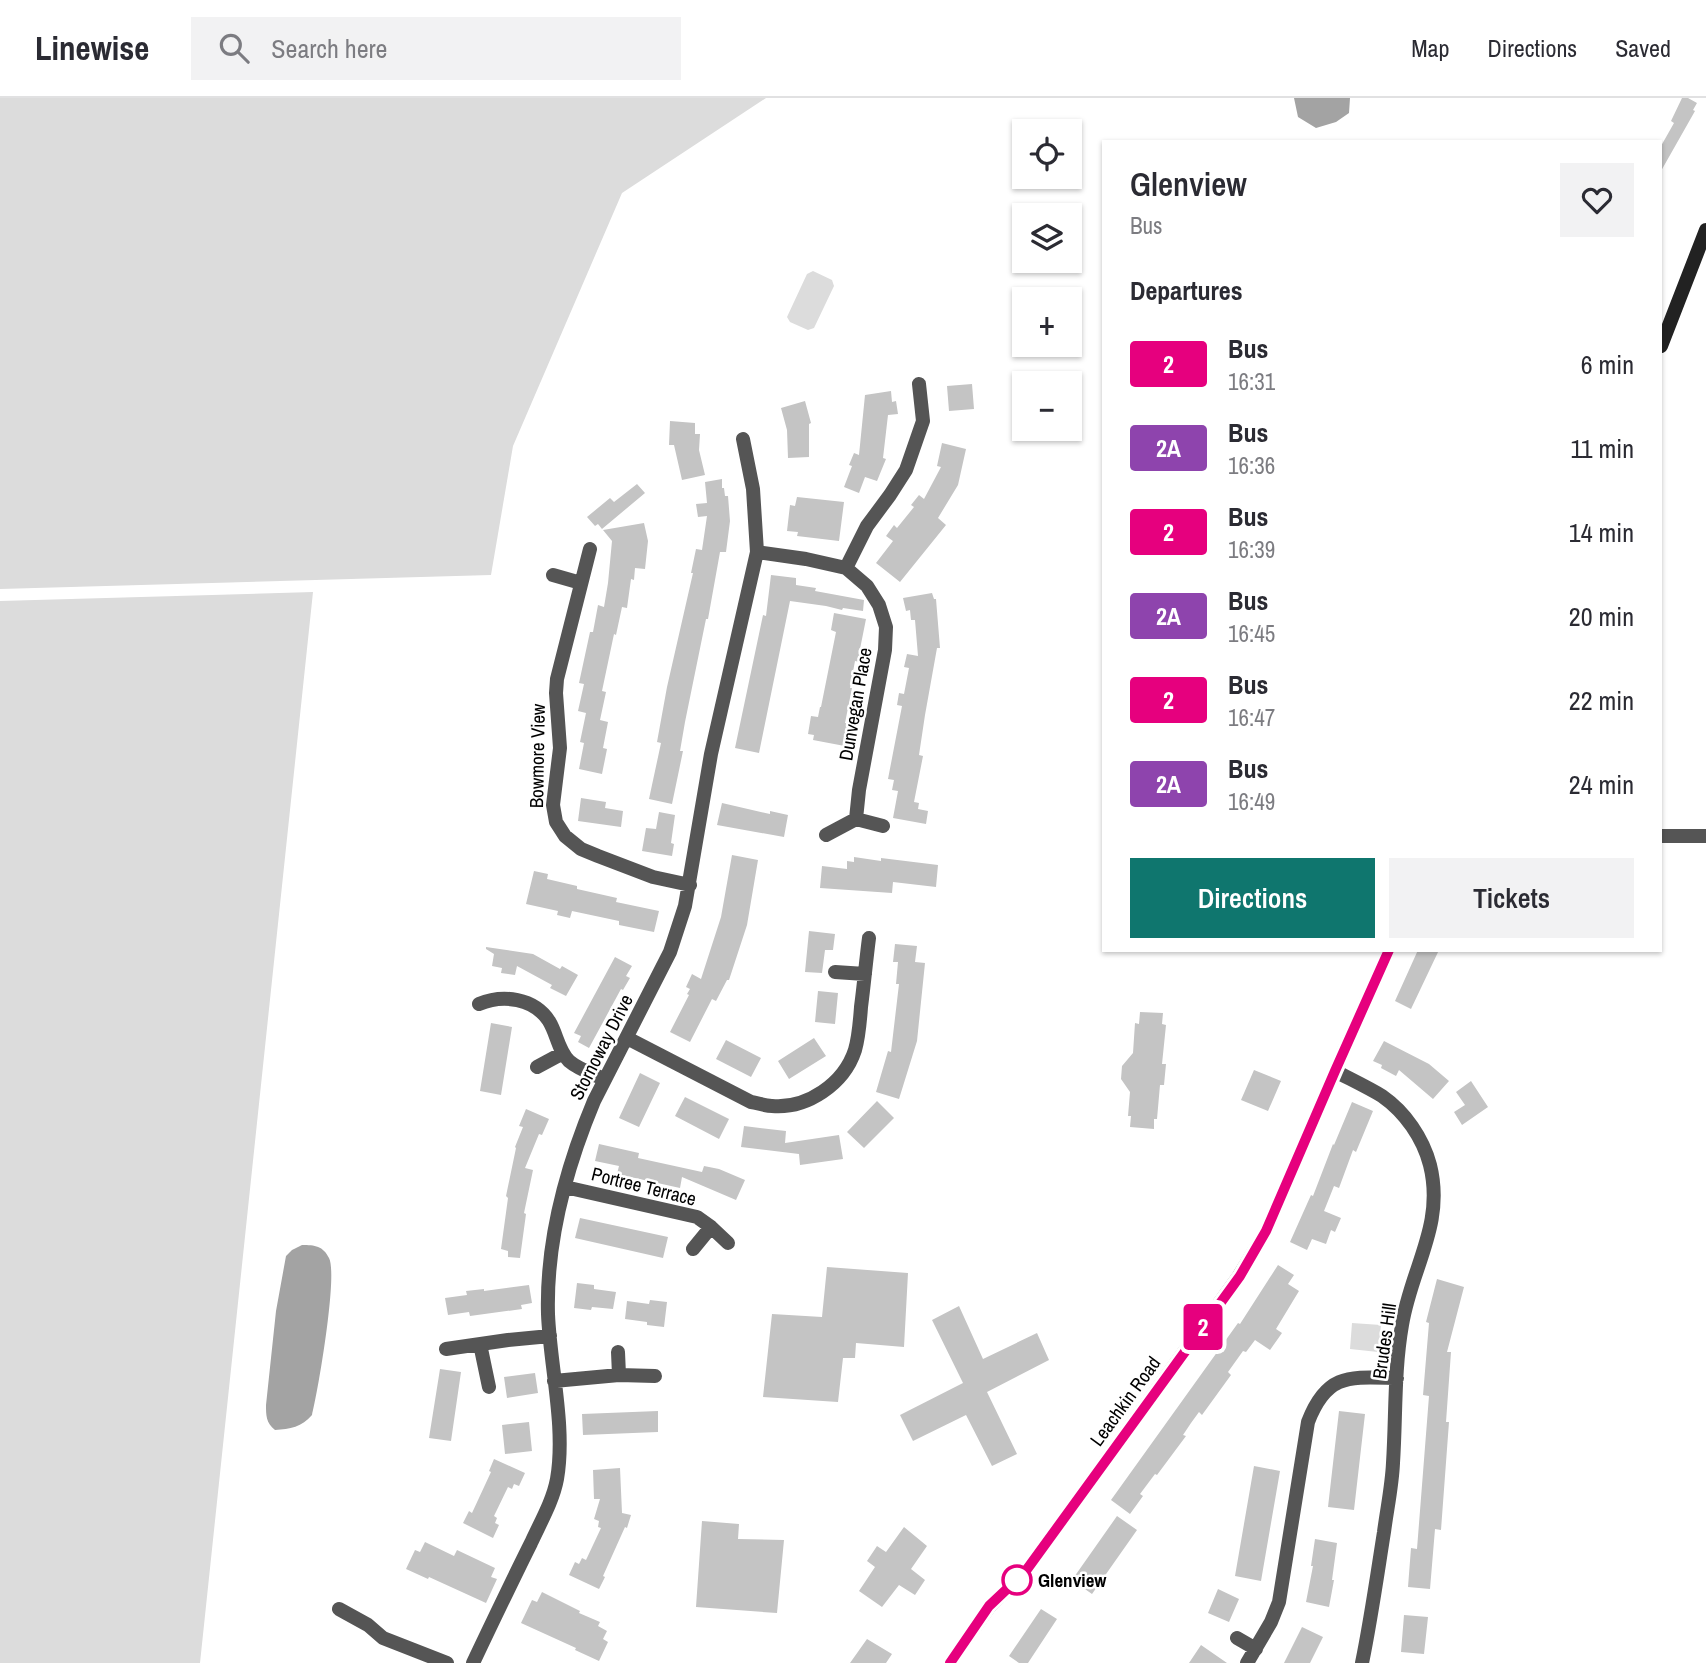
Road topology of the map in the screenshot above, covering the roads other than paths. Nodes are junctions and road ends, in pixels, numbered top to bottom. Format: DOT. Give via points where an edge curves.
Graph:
graph roads {
  1 [pos="1706,230"];
  2 [pos="1662,343"];
  3 [pos="919,384"];
  4 [pos="743,439"];
  5 [pos="590,550"];
  6 [pos="757,552"];
  7 [pos="846,568"];
  8 [pos="553,575"];
  9 [pos="581,583"];
  10 [pos="856,819"];
  11 [pos="883,826"];
  12 [pos="826,835"];
  13 [pos="1662,836"];
  14 [pos="1706,836"];
  15 [pos="690,885"];
  16 [pos="869,938"];
  17 [pos="1388,952"];
  18 [pos="835,972"];
  19 [pos="865,974"];
  20 [pos="479,1004"];
  21 [pos="627,1038"];
  22 [pos="563,1053"];
  23 [pos="537,1067"];
  24 [pos="1335,1071"];
  25 [pos="604,1079"];
  26 [pos="565,1187"];
  27 [pos="711,1227"];
  28 [pos="728,1243"];
  29 [pos="693,1249"];
  30 [pos="550,1336"];
  31 [pos="480,1344"];
  32 [pos="446,1349"];
  33 [pos="618,1352"];
  34 [pos="619,1375"];
  35 [pos="655,1376"];
  36 [pos="1397,1378"];
  37 [pos="554,1381"];
  38 [pos="489,1387"];
  39 [pos="339,1609"];
  40 [pos="1237,1637"];
  41 [pos="1255,1649"];
  42 [pos="447,1663"];
  43 [pos="473,1663"];
  44 [pos="950,1663"];
  45 [pos="1247,1663"];
  46 [pos="1362,1663"];
  1 -- 2 [label="street"];
  3 -- 7 [label="street" via="923,421 905,470 867,526"];
  4 -- 6 [label="street, Stornoway Drive" via="754,489"];
  5 -- 9 [label="street, Bowmore View"];
  6 -- 7 [label="street"];
  6 -- 15 [label="street, Stornoway Drive" via="711,754"];
  7 -- 10 [label="street, Dunvegan Place" via="867,586 886,627"];
  8 -- 9 [label="street"];
  9 -- 15 [label="street, Bowmore View" via="557,679 556,822 580,849 653,877"];
  10 -- 11 [label="street"];
  10 -- 12 [label="street"];
  13 -- 14 [label="street"];
  15 -- 21 [label="street, Stornoway Drive" via="670,952"];
  16 -- 19 [label="street"];
  17 -- 24 [label="street, Leachkin Road"];
  18 -- 19 [label="street"];
  19 -- 21 [label="street" via="855,1050 847,1067 814,1098 793,1104 751,1102"];
  20 -- 22 [label="street" via="502,998 528,1003 548,1020"];
  21 -- 25 [label="street, Stornoway Drive"];
  22 -- 23 [label="street"];
  22 -- 25 [label="street" via="571,1063"];
  24 -- 36 [label="street, Brudes Hill" via="1383,1097 1407,1120 1430,1165 1433,1215 1402,1322"];
  24 -- 44 [label="street, Leachkin Road" via="1266,1231 1240,1276 1025,1572 989,1606"];
  25 -- 26 [label="street, Stornoway Drive"];
  26 -- 27 [label="street, Portree Terrace" via="697,1217"];
  26 -- 30 [label="street, Stornoway Drive" via="553,1241"];
  27 -- 28 [label="street, Portree Terrace"];
  27 -- 29 [label="street, Portree Terrace"];
  30 -- 31 [label="street"];
  30 -- 37 [label="street, Stornoway Drive"];
  31 -- 32 [label="street"];
  31 -- 38 [label="street"];
  33 -- 34 [label="street"];
  34 -- 35 [label="street"];
  34 -- 37 [label="street"];
  36 -- 41 [label="street" via="1339,1381 1314,1405 1279,1602"];
  36 -- 46 [label="street, Brudes Hill" via="1393,1466"];
  37 -- 43 [label="street, Stornoway Drive" via="559,1442 556,1482"];
  39 -- 42 [label="street" via="383,1639"];
  40 -- 41 [label="street"];
  41 -- 45 [label="street"];
}
